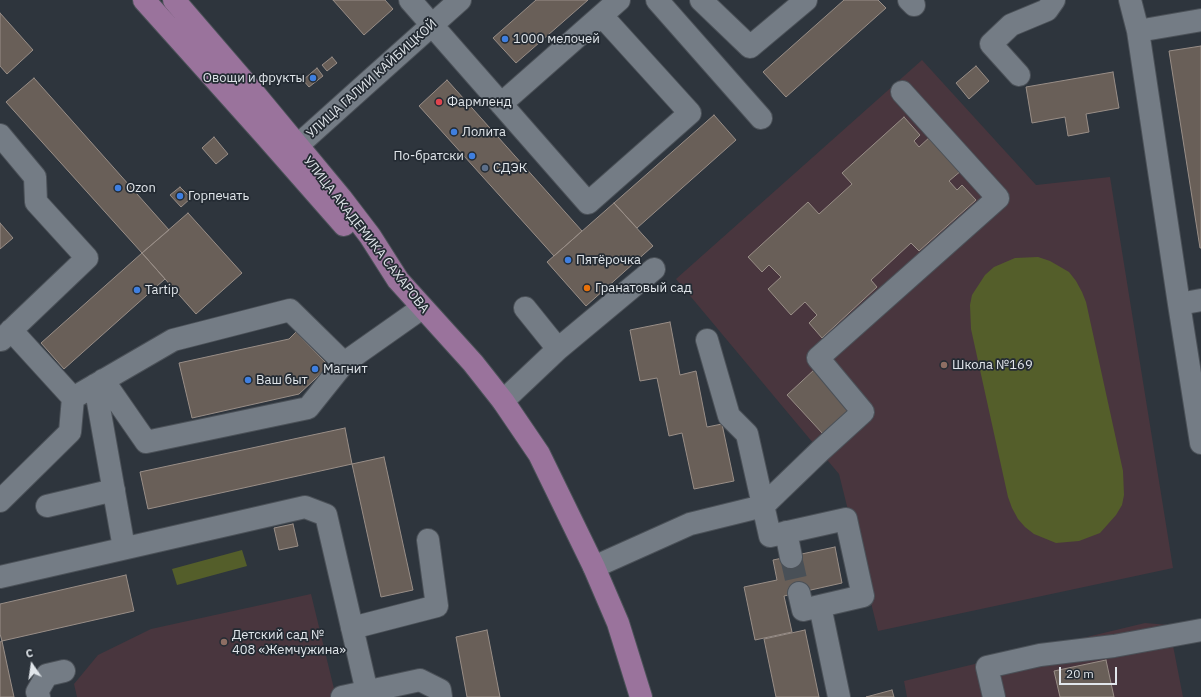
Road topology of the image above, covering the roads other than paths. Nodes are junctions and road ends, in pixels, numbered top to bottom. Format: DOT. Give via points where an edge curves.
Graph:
graph roads {
  1 [pos="144,0"];
  2 [pos="174,0"];
  3 [pos="410,0"];
  4 [pos="460,0"];
  5 [pos="619,0"];
  6 [pos="657,0"];
  7 [pos="701,0"];
  8 [pos="806,0"];
  9 [pos="1054,0"];
  10 [pos="1130,0"];
  11 [pos="602,16"];
  12 [pos="1201,20"];
  13 [pos="432,25"];
  14 [pos="1138,31"];
  15 [pos="1019,75"];
  16 [pos="902,92"];
  17 [pos="501,104"];
  18 [pos="761,118"];
  19 [pos="0,135"];
  20 [pos="291,152"];
  21 [pos="654,269"];
  22 [pos="1201,300"];
  23 [pos="1179,304"];
  24 [pos="422,308"];
  25 [pos="525,308"];
  26 [pos="5,335"];
  27 [pos="707,340"];
  28 [pos="558,349"];
  29 [pos="344,363"];
  30 [pos="99,383"];
  31 [pos="73,398"];
  32 [pos="503,401"];
  33 [pos="1201,443"];
  34 [pos="114,490"];
  35 [pos="0,501"];
  36 [pos="46,506"];
  37 [pos="763,506"];
  38 [pos="786,532"];
  39 [pos="428,540"];
  40 [pos="124,548"];
  41 [pos="791,557"];
  42 [pos="594,567"];
  43 [pos="0,577"];
  44 [pos="799,593"];
  45 [pos="820,606"];
  46 [pos="352,628"];
  47 [pos="1201,630"];
  48 [pos="64,671"];
  49 [pos="367,692"];
  50 [pos="38,697"];
  51 [pos="342,697"];
  52 [pos="441,697"];
  53 [pos="641,697"];
  54 [pos="838,697"];
  55 [pos="994,697"];
  1 -- 20 [label="main road"];
  2 -- 20 [label="main road, УЛИЦА АКАДЕМИКА САХАРОВА" via="254,93"];
  3 -- 13 [label="street"];
  4 -- 13 [label="street, УЛИЦА ГАЛИИ КАЙБИЦКОЙ"];
  5 -- 11 [label="street"];
  6 -- 18 [label="street"];
  7 -- 8 [label="street" via="750,47"];
  9 -- 15 [label="street" via="1047,10 1011,25 991,44"];
  10 -- 14 [label="street"];
  11 -- 17 [label="street"];
  11 -- 17 [label="street" via="690,113 588,203"];
  12 -- 14 [label="street"];
  13 -- 17 [label="street"];
  13 -- 20 [label="street, УЛИЦА ГАЛИИ КАЙБИЦКОЙ"];
  14 -- 23 [label="street"];
  16 -- 37 [label="street" via="998,198 818,358 863,412"];
  19 -- 26 [label="street" via="35,177 36,202 87,258"];
  20 -- 24 [label="main road, УЛИЦА АКАДЕМИКА САХАРОВА" via="341,198 370,236 398,280"];
  21 -- 28 [label="street"];
  22 -- 23 [label="street"];
  23 -- 33 [label="street"];
  24 -- 29 [label="street"];
  24 -- 32 [label="main road, УЛИЦА АКАДЕМИКА САХАРОВА" via="473,363"];
  25 -- 28 [label="street"];
  26 -- 31 [label="street"];
  27 -- 37 [label="street" via="729,416 747,434"];
  28 -- 32 [label="street"];
  29 -- 30 [label="street" via="290,310 173,340"];
  29 -- 30 [label="street" via="308,408 146,442"];
  30 -- 31 [label="street"];
  30 -- 34 [label="street"];
  31 -- 35 [label="street" via="70,432"];
  32 -- 42 [label="main road, УЛИЦА АКАДЕМИКА САХАРОВА" via="539,454"];
  34 -- 36 [label="street"];
  34 -- 40 [label="street"];
  37 -- 38 [label="street" via="770,536"];
  37 -- 42 [label="street" via="690,524"];
  38 -- 41 [label="street"];
  38 -- 45 [label="street" via="846,519 863,596"];
  39 -- 46 [label="street" via="437,606"];
  40 -- 43 [label="street"];
  40 -- 46 [label="street" via="305,507 326,515"];
  42 -- 53 [label="main road, УЛИЦА АКАДЕМИКА САХАРОВА" via="618,623"];
  44 -- 45 [label="street" via="803,610"];
  45 -- 54 [label="street"];
  46 -- 49 [label="street"];
  47 -- 55 [label="street" via="1114,646 1040,655 987,667"];
  48 -- 50 [label="street" via="47,675 37,692"];
  49 -- 51 [label="street"];
  49 -- 52 [label="street" via="420,680 440,690"];
}
